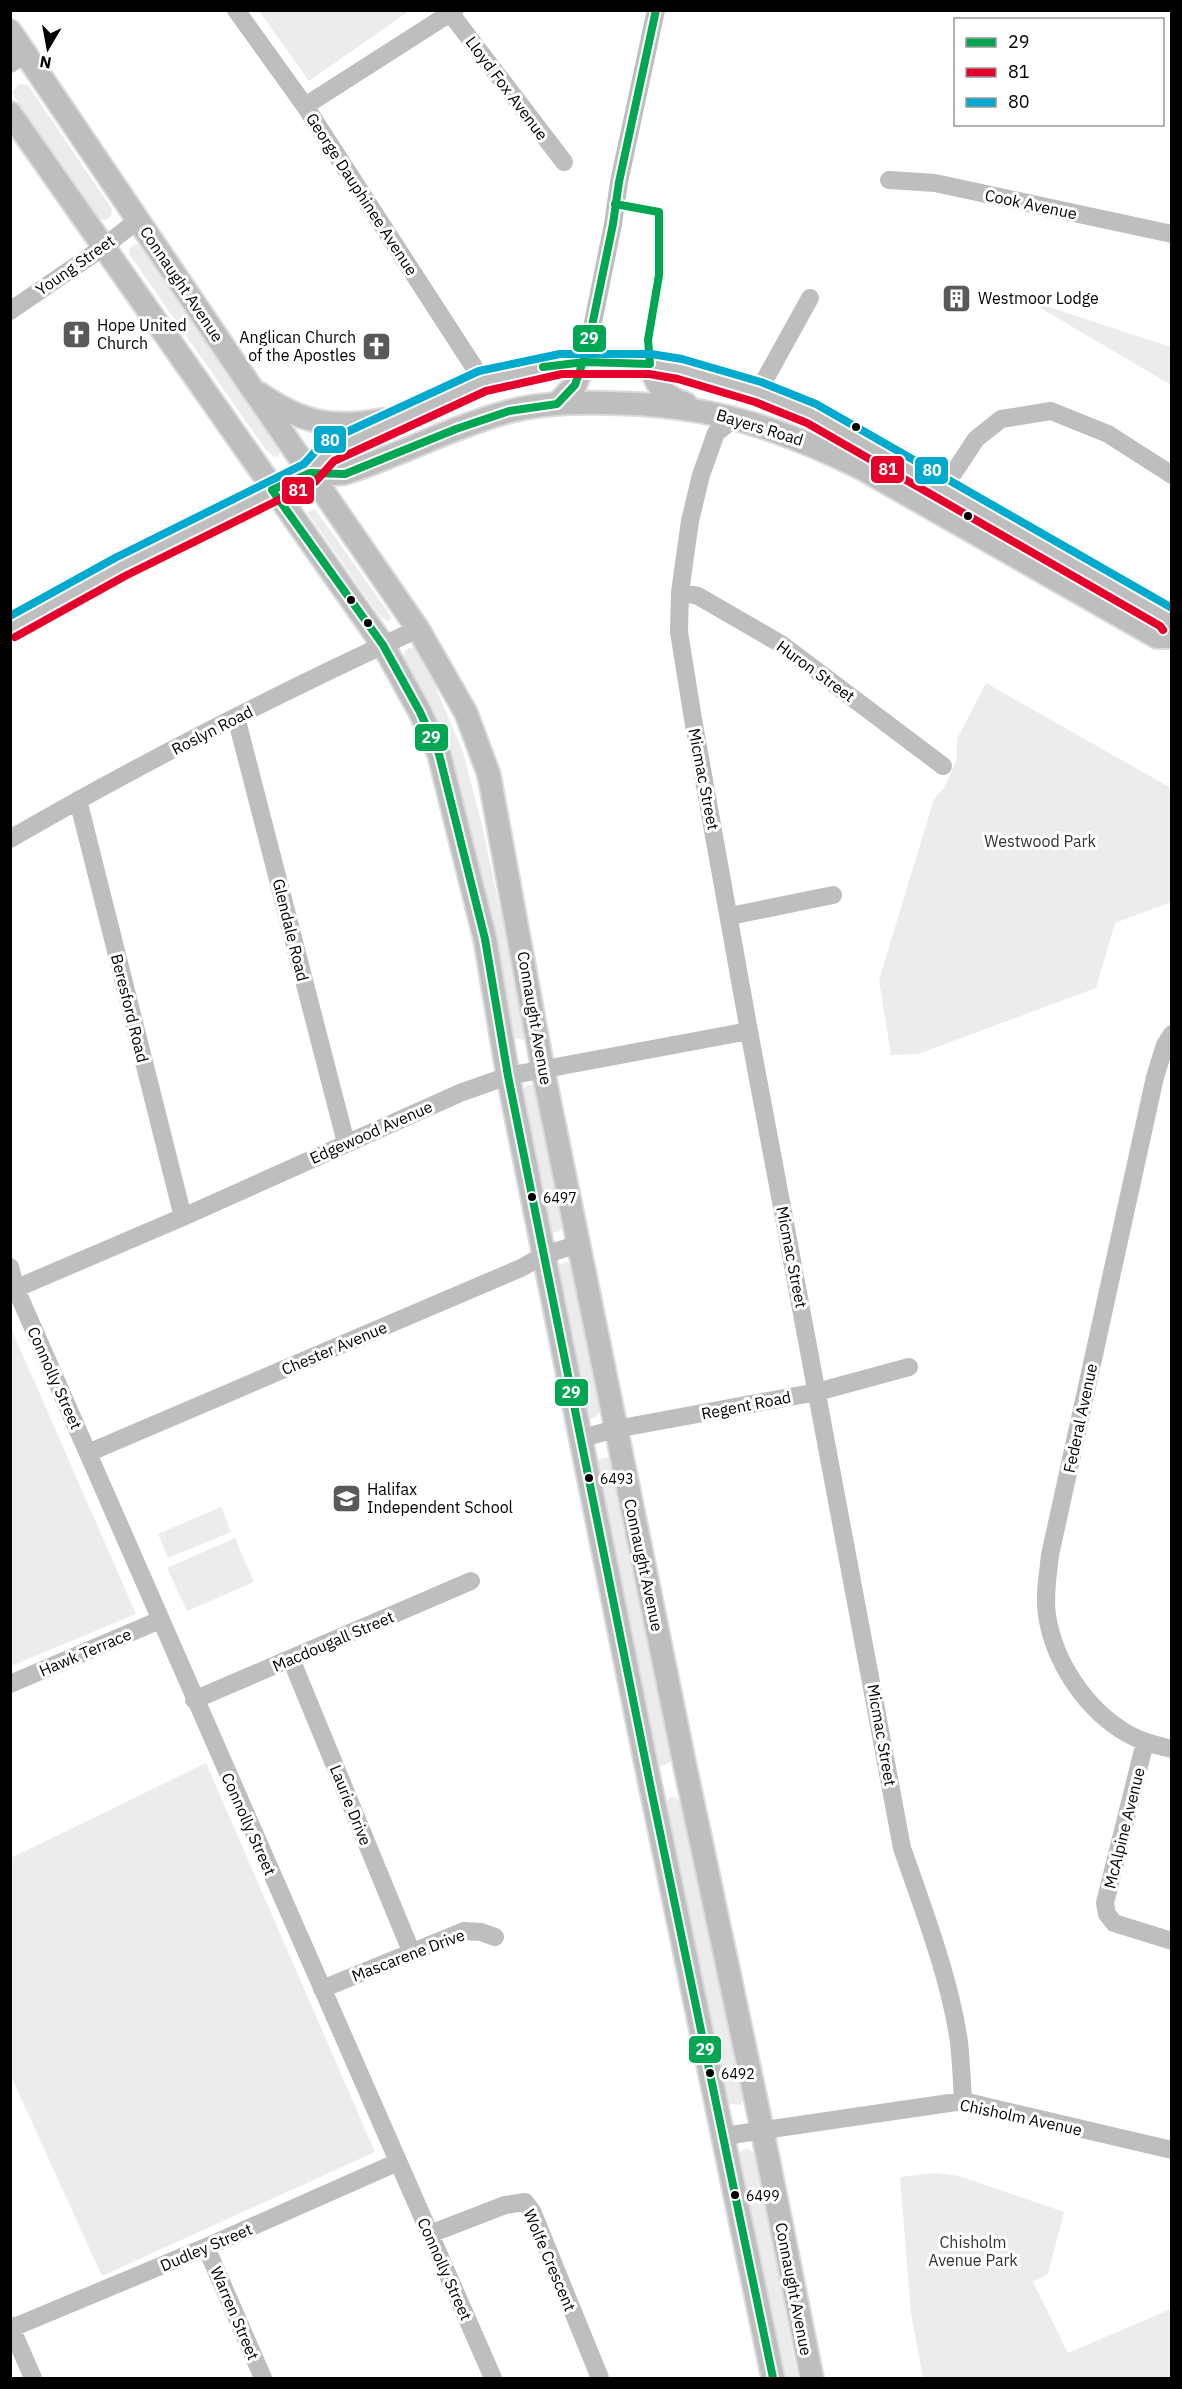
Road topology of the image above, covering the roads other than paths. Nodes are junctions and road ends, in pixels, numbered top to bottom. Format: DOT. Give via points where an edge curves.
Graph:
graph roads {
  1 [pos="236,10"];
  2 [pos="656,10"];
  3 [pos="453,12"];
  4 [pos="10,31"];
  5 [pos="18,59"];
  6 [pos="305,106"];
  7 [pos="10,113"];
  8 [pos="564,162"];
  9 [pos="889,180"];
  10 [pos="139,219"];
  11 [pos="1172,234"];
  12 [pos="105,246"];
  13 [pos="810,298"];
  14 [pos="10,311"];
  15 [pos="585,362"];
  16 [pos="650,364"];
  17 [pos="483,381"];
  18 [pos="251,387"];
  19 [pos="758,392"];
  20 [pos="557,404"];
  21 [pos="700,410"];
  22 [pos="407,416"];
  23 [pos="735,418"];
  24 [pos="310,473"];
  25 [pos="1172,475"];
  26 [pos="272,489"];
  27 [pos="944,489"];
  28 [pos="680,592"];
  29 [pos="1172,625"];
  30 [pos="10,628"];
  31 [pos="418,628"];
  32 [pos="1172,637"];
  33 [pos="383,645"];
  34 [pos="236,717"];
  35 [pos="943,766"];
  36 [pos="78,800"];
  37 [pos="10,839"];
  38 [pos="833,895"];
  39 [pos="729,916"];
  40 [pos="749,1031"];
  41 [pos="1172,1034"];
  42 [pos="543,1070"];
  43 [pos="508,1076"];
  44 [pos="346,1143"];
  45 [pos="183,1217"];
  46 [pos="579,1244"];
  47 [pos="544,1255"];
  48 [pos="10,1267"];
  49 [pos="13,1290"];
  50 [pos="909,1368"];
  51 [pos="817,1392"];
  52 [pos="616,1429"];
  53 [pos="582,1438"];
  54 [pos="88,1453"];
  55 [pos="471,1581"];
  56 [pos="160,1620"];
  57 [pos="291,1659"];
  58 [pos="10,1684"];
  59 [pos="194,1700"];
  60 [pos="1145,1742"];
  61 [pos="1172,1749"];
  62 [pos="688,1776"];
  63 [pos="650,1784"];
  64 [pos="495,1937"];
  65 [pos="1172,1941"];
  66 [pos="411,1951"];
  67 [pos="322,1989"];
  68 [pos="963,2101"];
  69 [pos="762,2129"];
  70 [pos="724,2136"];
  71 [pos="1172,2150"];
  72 [pos="398,2162"];
  73 [pos="430,2234"];
  74 [pos="206,2247"];
  75 [pos="11,2327"];
  76 [pos="33,2379"];
  77 [pos="264,2379"];
  78 [pos="493,2379"];
  79 [pos="600,2379"];
  80 [pos="773,2379"];
  81 [pos="812,2379"];
  1 -- 6 [label="street, George Dauphinee Avenue"];
  2 -- 15 [label="street"];
  3 -- 6 [label="street"];
  3 -- 8 [label="street, Lloyd Fox Avenue"];
  4 -- 5 [label="main road, Connaught Avenue"];
  5 -- 10 [label="main road, Connaught Avenue"];
  6 -- 17 [label="street, George Dauphinee Avenue"];
  7 -- 12 [label="main road"];
  9 -- 11 [label="street, Cook Avenue" via="934,183"];
  10 -- 12 [label="street, Young Street"];
  10 -- 18 [label="main road, Connaught Avenue"];
  12 -- 14 [label="street, Young Street"];
  12 -- 26 [label="main road"];
  13 -- 19 [label="street"];
  15 -- 16 [label="main road, Bayers Road"];
  15 -- 17 [label="main road, Bayers Road"];
  15 -- 20 [label="main road" via="575,385"];
  16 -- 19 [label="main road, Bayers Road"];
  16 -- 21 [label="main road" via="657,386 674,400"];
  17 -- 22 [label="main road, Bayers Road"];
  18 -- 22 [label="main road" via="279,407 310,421 346,424"];
  18 -- 24 [label="main road, Connaught Avenue"];
  19 -- 27 [label="main road, Bayers Road" via="812,414"];
  20 -- 21 [label="main road, Bayers Road" via="650,404"];
  20 -- 24 [label="main road, Bayers Road" via="509,411 345,474"];
  21 -- 23 [label="main road, Bayers Road"];
  22 -- 24 [label="main road, Bayers Road" via="328,452"];
  23 -- 28 [label="street, Micmac Street" via="716,433 701,475"];
  23 -- 32 [label="main road, Bayers Road" via="778,430 861,468 1157,637"];
  24 -- 26 [label="main road, Bayers Road"];
  24 -- 31 [label="main road, Connaught Avenue"];
  25 -- 27 [label="street" via="1108,434 1051,411 1001,419 976,439"];
  26 -- 30 [label="main road, Bayers Road"];
  26 -- 33 [label="main road"];
  27 -- 29 [label="main road, Bayers Road" via="1167,618"];
  28 -- 35 [label="street, Huron Street" via="698,596 781,644"];
  28 -- 39 [label="street, Micmac Street" via="679,632"];
  31 -- 33 [label="street, Roslyn Road"];
  31 -- 42 [label="main road, Connaught Avenue" via="466,713 489,775"];
  33 -- 34 [label="street, Roslyn Road"];
  33 -- 43 [label="main road" via="439,754 485,939"];
  34 -- 36 [label="street, Roslyn Road"];
  34 -- 44 [label="street, Glendale Road"];
  36 -- 37 [label="street, Roslyn Road"];
  36 -- 45 [label="street, Beresford Road"];
  38 -- 39 [label="street"];
  39 -- 40 [label="street, Micmac Street"];
  40 -- 42 [label="street, Edgewood Avenue"];
  40 -- 51 [label="street, Micmac Street"];
  41 -- 60 [label="street, Federal Avenue" via="1155,1077 1050,1555 1046,1591 1052,1637 1071,1679 1095,1708 1126,1733"];
  42 -- 43 [label="street, Edgewood Avenue"];
  42 -- 46 [label="main road, Connaught Avenue"];
  43 -- 44 [label="street, Edgewood Avenue"];
  43 -- 47 [label="main road"];
  44 -- 45 [label="street, Edgewood Avenue"];
  45 -- 49 [label="street, Edgewood Avenue"];
  46 -- 47 [label="street, Chester Avenue"];
  46 -- 52 [label="main road, Connaught Avenue"];
  47 -- 53 [label="main road"];
  47 -- 54 [label="street, Chester Avenue" via="522,1268"];
  48 -- 49 [label="street, Connolly Street"];
  49 -- 54 [label="street, Connolly Street"];
  50 -- 51 [label="street, Regent Road"];
  51 -- 52 [label="street, Regent Road"];
  51 -- 68 [label="street, Micmac Street" via="902,1848 952,2008"];
  52 -- 53 [label="street, Regent Road"];
  52 -- 62 [label="main road, Connaught Avenue"];
  53 -- 63 [label="main road"];
  54 -- 56 [label="street, Connolly Street"];
  55 -- 57 [label="street, Macdougall Street"];
  56 -- 58 [label="street, Hawk Terrace"];
  56 -- 59 [label="street, Connolly Street"];
  57 -- 59 [label="street, Macdougall Street"];
  57 -- 66 [label="street, Laurie Drive"];
  59 -- 67 [label="street, Connolly Street"];
  60 -- 61 [label="street, Federal Avenue"];
  60 -- 65 [label="street, McAlpine Avenue" via="1106,1903 1107,1914 1114,1923"];
  62 -- 63 [label="main road"];
  62 -- 69 [label="main road, Connaught Avenue"];
  63 -- 70 [label="main road"];
  64 -- 66 [label="street, Mascarene Drive" via="464,1931"];
  66 -- 67 [label="street, Mascarene Drive"];
  67 -- 72 [label="street, Connolly Street"];
  68 -- 69 [label="street, Chisholm Avenue"];
  68 -- 71 [label="street, Chisholm Avenue"];
  69 -- 70 [label="street"];
  69 -- 81 [label="main road, Connaught Avenue"];
  70 -- 80 [label="main road"];
  72 -- 73 [label="street, Connolly Street"];
  72 -- 74 [label="street, Dudley Street"];
  73 -- 78 [label="street, Connolly Street"];
  73 -- 79 [label="street, Wolfe Crescent" via="505,2205 525,2202"];
  74 -- 75 [label="street, Dudley Street"];
  74 -- 77 [label="street, Warren Street"];
  75 -- 76 [label="street"];
}
